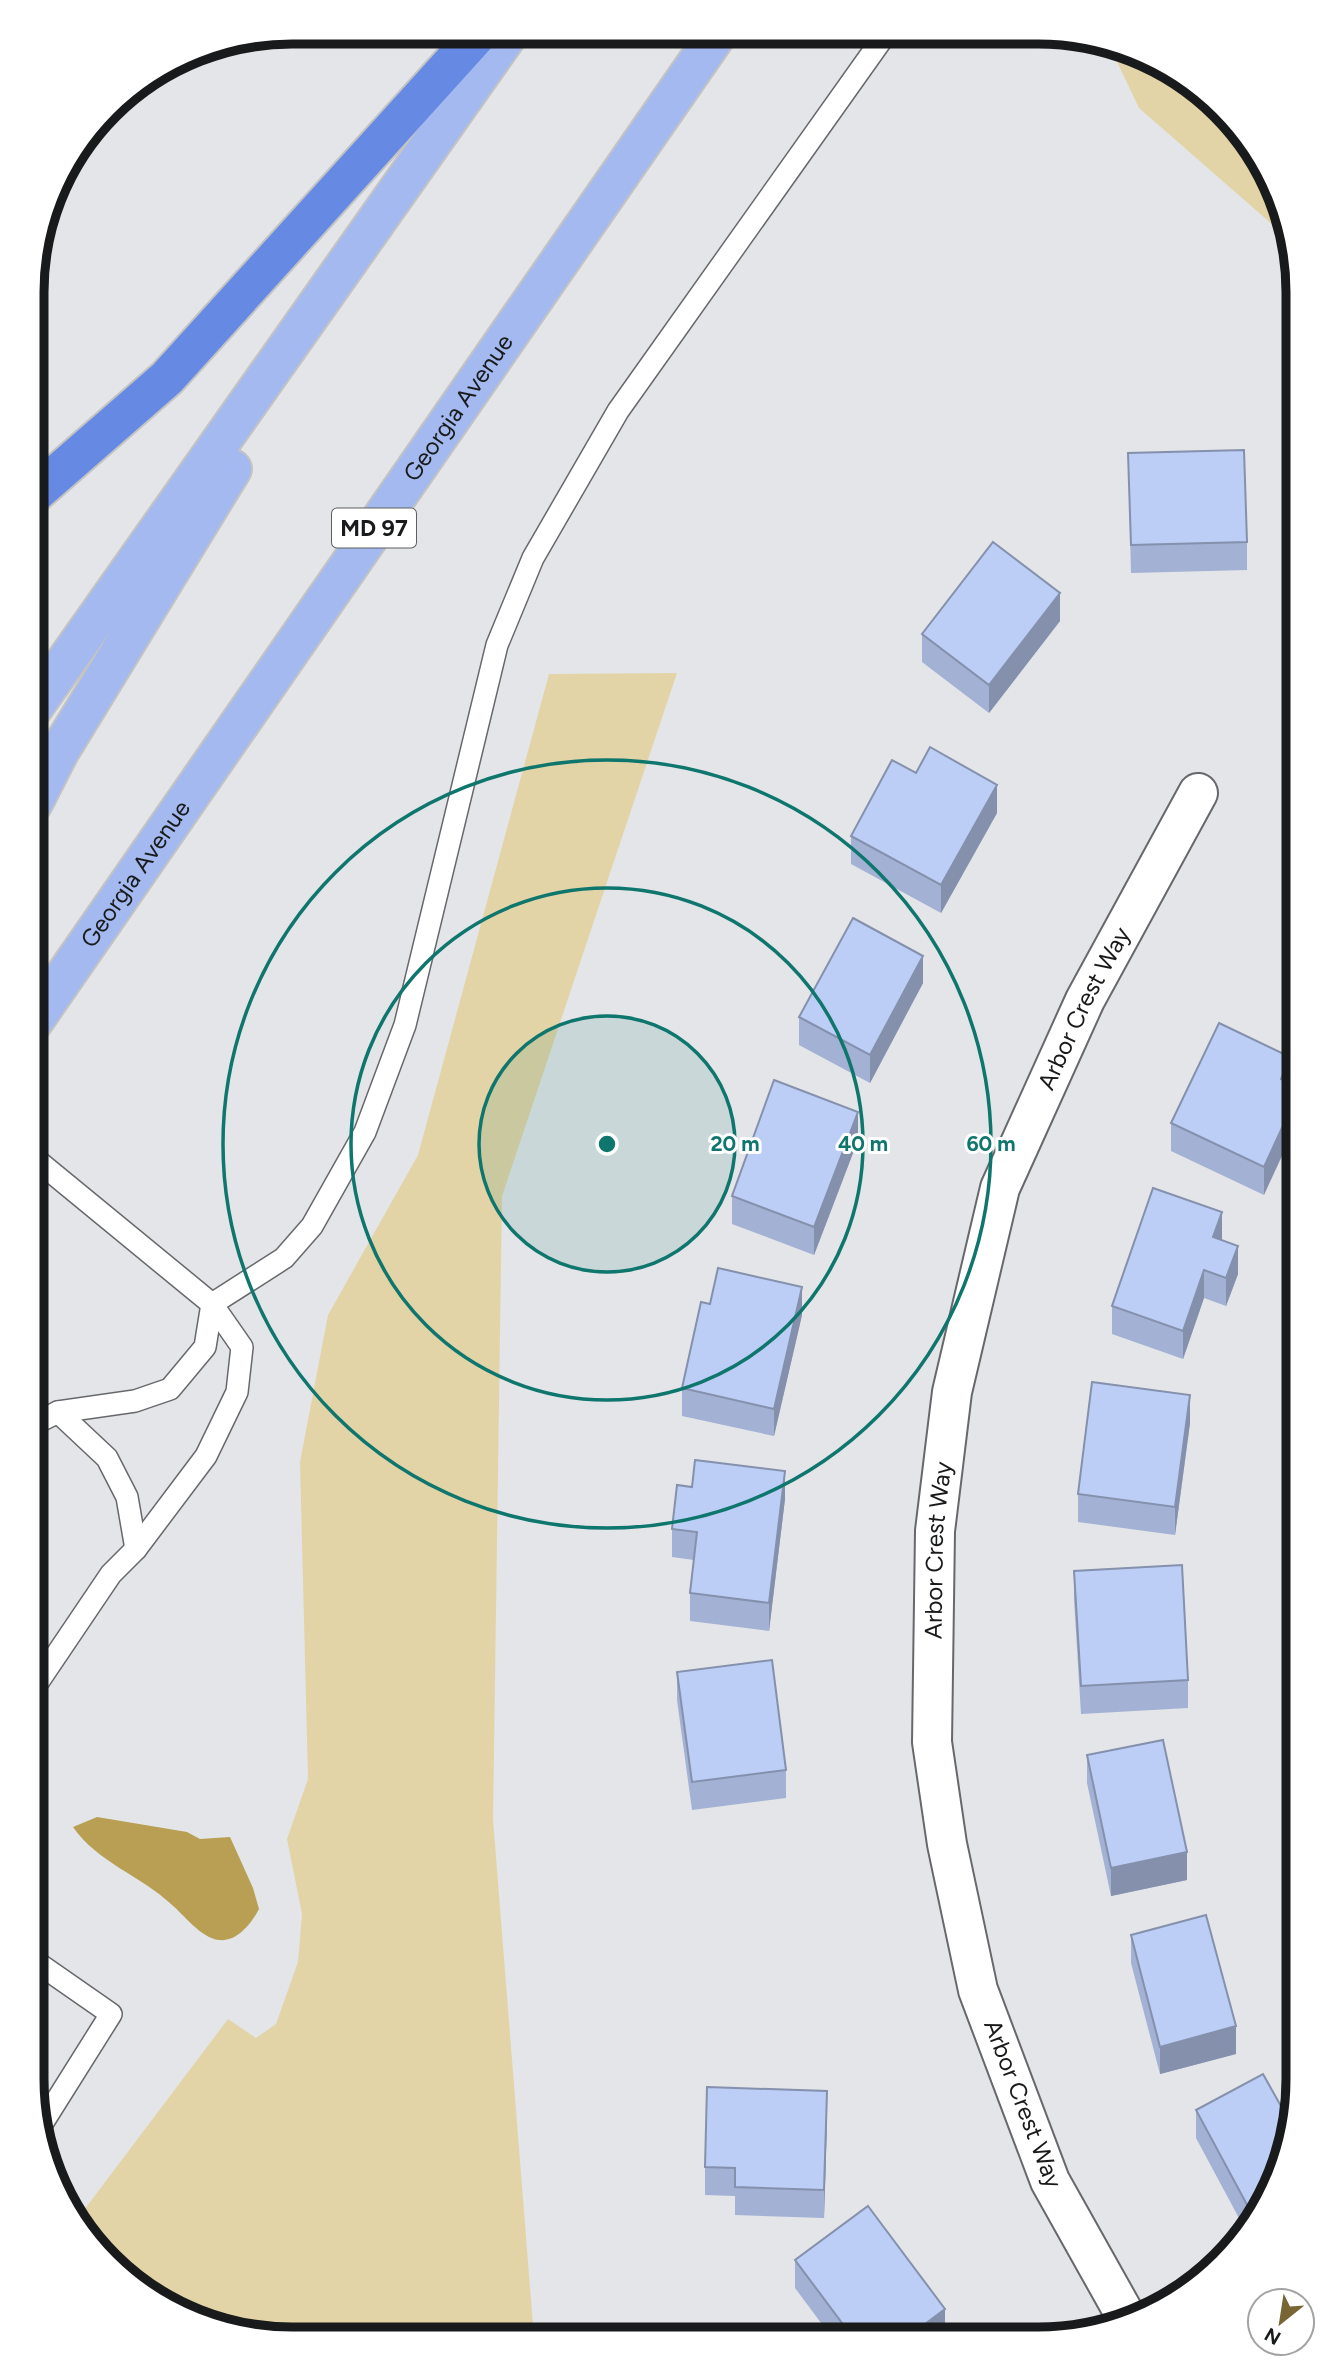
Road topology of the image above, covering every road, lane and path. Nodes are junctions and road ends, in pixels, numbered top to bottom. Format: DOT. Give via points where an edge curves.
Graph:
graph roads {
  1 [pos="469,44"];
  2 [pos="501,44"];
  3 [pos="710,44"];
  4 [pos="879,44"];
  5 [pos="418,166"];
  6 [pos="44,485"];
  7 [pos="44,693"];
  8 [pos="44,781"];
  9 [pos="1198,793"];
  10 [pos="44,1006"];
  11 [pos="44,1166"];
  12 [pos="212,1304"];
  13 [pos="58,1412"];
  14 [pos="44,1419"];
  15 [pos="136,1549"];
  16 [pos="44,1673"];
  17 [pos="44,1967"];
  18 [pos="47,2116"];
  19 [pos="1123,2312"];
  1 -- 6 [label="highway" via="167,378"];
  2 -- 5 [label="main road"];
  3 -- 10 [label="main road, Georgia Avenue / MD 97"];
  4 -- 12 [label="lane" via="618,411 533,558 497,645 405,1025 365,1132 312,1226 284,1258"];
  5 -- 7 [label="main road"];
  5 -- 8 [label="main road"];
  9 -- 19 [label="street, Arbor Crest Way" via="1085,1000 1000,1188 952,1392 935,1531 932,1742 947,1844 978,1990 1050,2181"];
  11 -- 12 [label="lane"];
  12 -- 13 [label="lane" via="205,1346 170,1389 135,1401"];
  12 -- 15 [label="lane" via="242,1347 237,1392 206,1456"];
  13 -- 14 [label="lane"];
  13 -- 15 [label="lane" via="107,1458 127,1497"];
  15 -- 16 [label="lane" via="111,1574"];
  17 -- 18 [label="lane" via="111,2014"];
}
